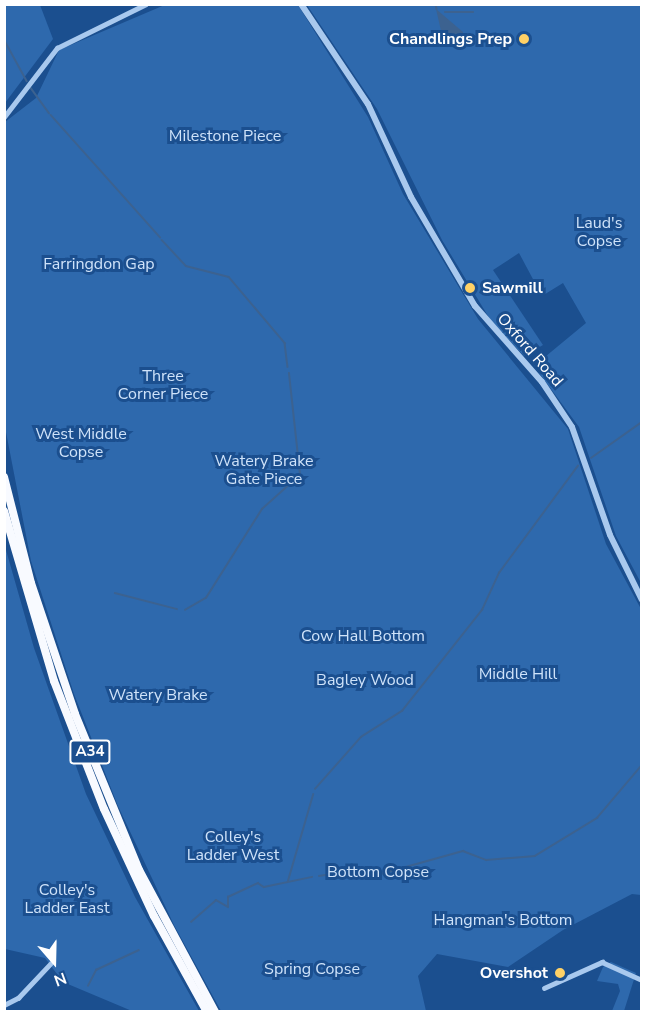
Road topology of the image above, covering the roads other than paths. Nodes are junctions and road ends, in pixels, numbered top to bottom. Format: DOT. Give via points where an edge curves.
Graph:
graph roads {
  1 [pos="146,4"];
  2 [pos="302,4"];
  3 [pos="4,117"];
  4 [pos="4,477"];
  5 [pos="4,511"];
  6 [pos="642,600"];
  7 [pos="50,964"];
  8 [pos="642,981"];
  9 [pos="544,988"];
  10 [pos="4,1005"];
  11 [pos="207,1011"];
  12 [pos="215,1011"];
  1 -- 3 [label="street" via="57,48"];
  2 -- 6 [label="street, Oxford Road" via="368,104 411,197 475,306 542,382 572,427 610,535"];
  4 -- 12 [label="highway, A34" via="31,583 79,724 139,870"];
  5 -- 11 [label="highway, A34" via="54,681 100,799 154,916"];
  7 -- 10 [label="street" via="18,998"];
  8 -- 9 [label="street" via="602,962"];
}
